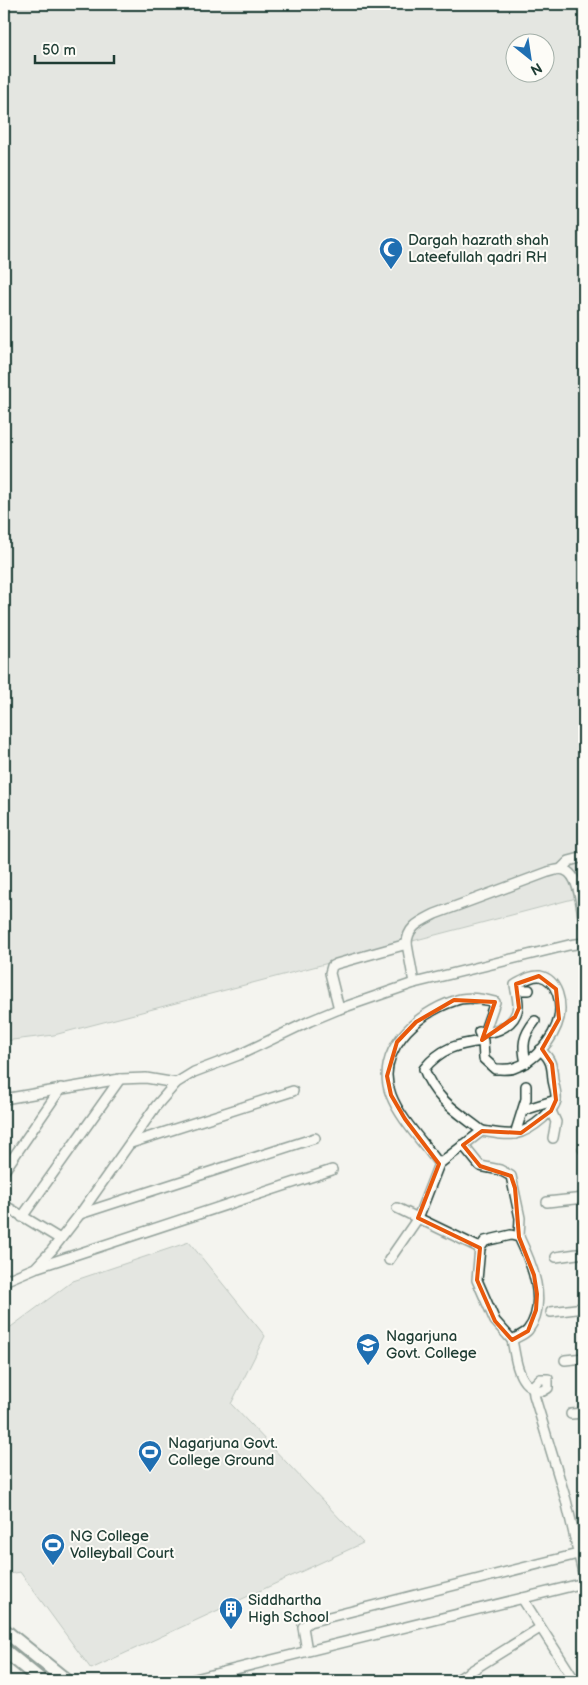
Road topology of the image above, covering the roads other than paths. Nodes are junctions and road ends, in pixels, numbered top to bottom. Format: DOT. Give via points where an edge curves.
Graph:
graph roads {
  1 [pos="584,858"];
  2 [pos="561,869"];
  3 [pos="584,925"];
  4 [pos="584,943"];
  5 [pos="407,944"];
  6 [pos="414,984"];
  7 [pos="516,990"];
  8 [pos="529,990"];
  9 [pos="339,1009"];
  10 [pos="536,1021"];
  11 [pos="487,1037"];
  12 [pos="540,1050"];
  13 [pos="526,1063"];
  14 [pos="120,1079"];
  15 [pos="176,1083"];
  16 [pos="526,1086"];
  17 [pos="61,1088"];
  18 [pos="293,1090"];
  19 [pos="4,1099"];
  20 [pos="556,1100"];
  21 [pos="524,1110"];
  22 [pos="551,1111"];
  23 [pos="482,1131"];
  24 [pos="515,1134"];
  25 [pos="315,1138"];
  26 [pos="553,1138"];
  27 [pos="130,1143"];
  28 [pos="463,1145"];
  29 [pos="439,1164"];
  30 [pos="332,1170"];
  31 [pos="4,1172"];
  32 [pos="584,1198"];
  33 [pos="547,1202"];
  34 [pos="4,1205"];
  35 [pos="397,1208"];
  36 [pos="80,1214"];
  37 [pos="22,1217"];
  38 [pos="418,1218"];
  39 [pos="519,1237"];
  40 [pos="60,1239"];
  41 [pos="480,1248"];
  42 [pos="584,1253"];
  43 [pos="556,1257"];
  44 [pos="389,1260"];
  45 [pos="35,1268"];
  46 [pos="4,1281"];
  47 [pos="584,1308"];
  48 [pos="551,1312"];
  49 [pos="512,1340"];
  50 [pos="584,1358"];
  51 [pos="565,1360"];
  52 [pos="584,1413"];
  53 [pos="571,1414"];
  54 [pos="578,1554"];
  55 [pos="584,1577"];
  56 [pos="584,1582"];
  57 [pos="522,1598"];
  58 [pos="540,1628"];
  59 [pos="4,1630"];
  60 [pos="4,1650"];
  61 [pos="307,1651"];
  62 [pos="42,1681"];
  63 [pos="67,1681"];
  64 [pos="187,1681"];
  65 [pos="455,1681"];
  66 [pos="575,1681"];
  1 -- 2 [label="street" via="569,861"];
  2 -- 3 [label="street" via="571,874 576,884"];
  2 -- 5 [label="street" via="421,921 409,930"];
  4 -- 6 [label="street"];
  5 -- 6 [label="street"];
  5 -- 9 [label="street" via="332,966 330,973"];
  6 -- 9 [label="street"];
  7 -- 8 [label="street"];
  7 -- 11 [label="street" via="518,1006 515,1017"];
  7 -- 12 [label="street" via="515,985 539,976 556,988 559,1019"];
  9 -- 15 [label="street" via="240,1055 194,1072"];
  10 -- 13 [label="street" via="525,1036"];
  11 -- 13 [label="street" via="484,1059 495,1070 512,1069"];
  11 -- 23 [label="street" via="452,1047 434,1057 424,1069 428,1082 440,1099"];
  11 -- 29 [label="street" via="495,1002 454,1000 416,1022 397,1042 388,1062 391,1095"];
  12 -- 13 [label="street"];
  12 -- 20 [label="street" via="552,1064"];
  14 -- 15 [label="street" via="146,1078"];
  14 -- 17 [label="street"];
  14 -- 37 [label="street"];
  15 -- 27 [label="street"];
  16 -- 21 [label="street"];
  17 -- 19 [label="street"];
  17 -- 31 [label="street"];
  18 -- 27 [label="street"];
  20 -- 21 [label="street"];
  20 -- 22 [label="street"];
  21 -- 24 [label="street"];
  22 -- 24 [label="street" via="534,1125"];
  22 -- 26 [label="street" via="556,1122"];
  23 -- 24 [label="street"];
  23 -- 28 [label="street"];
  25 -- 36 [label="street"];
  27 -- 36 [label="street"];
  28 -- 29 [label="street"];
  28 -- 39 [label="street" via="480,1166 512,1176 520,1218"];
  29 -- 38 [label="street"];
  30 -- 45 [label="street"];
  32 -- 33 [label="street"];
  34 -- 37 [label="street"];
  35 -- 38 [label="street"];
  36 -- 40 [label="street"];
  37 -- 40 [label="street"];
  38 -- 41 [label="street"];
  38 -- 44 [label="street"];
  39 -- 41 [label="street" via="511,1235 485,1242"];
  39 -- 49 [label="street" via="534,1275 536,1310 528,1331"];
  40 -- 45 [label="street"];
  41 -- 49 [label="street" via="478,1280 495,1322"];
  42 -- 43 [label="street"];
  45 -- 46 [label="street"];
  47 -- 48 [label="street"];
  49 -- 54 [label="street" via="518,1369 526,1383 533,1386"];
  50 -- 51 [label="street"];
  52 -- 53 [label="street"];
  54 -- 55 [label="street"];
  54 -- 61 [label="street" via="309,1622 303,1627"];
  56 -- 57 [label="street"];
  57 -- 58 [label="street"];
  57 -- 61 [label="street"];
  58 -- 65 [label="street"];
  58 -- 66 [label="street"];
  59 -- 63 [label="main road"];
  60 -- 62 [label="main road"];
  61 -- 64 [label="street"];
}
